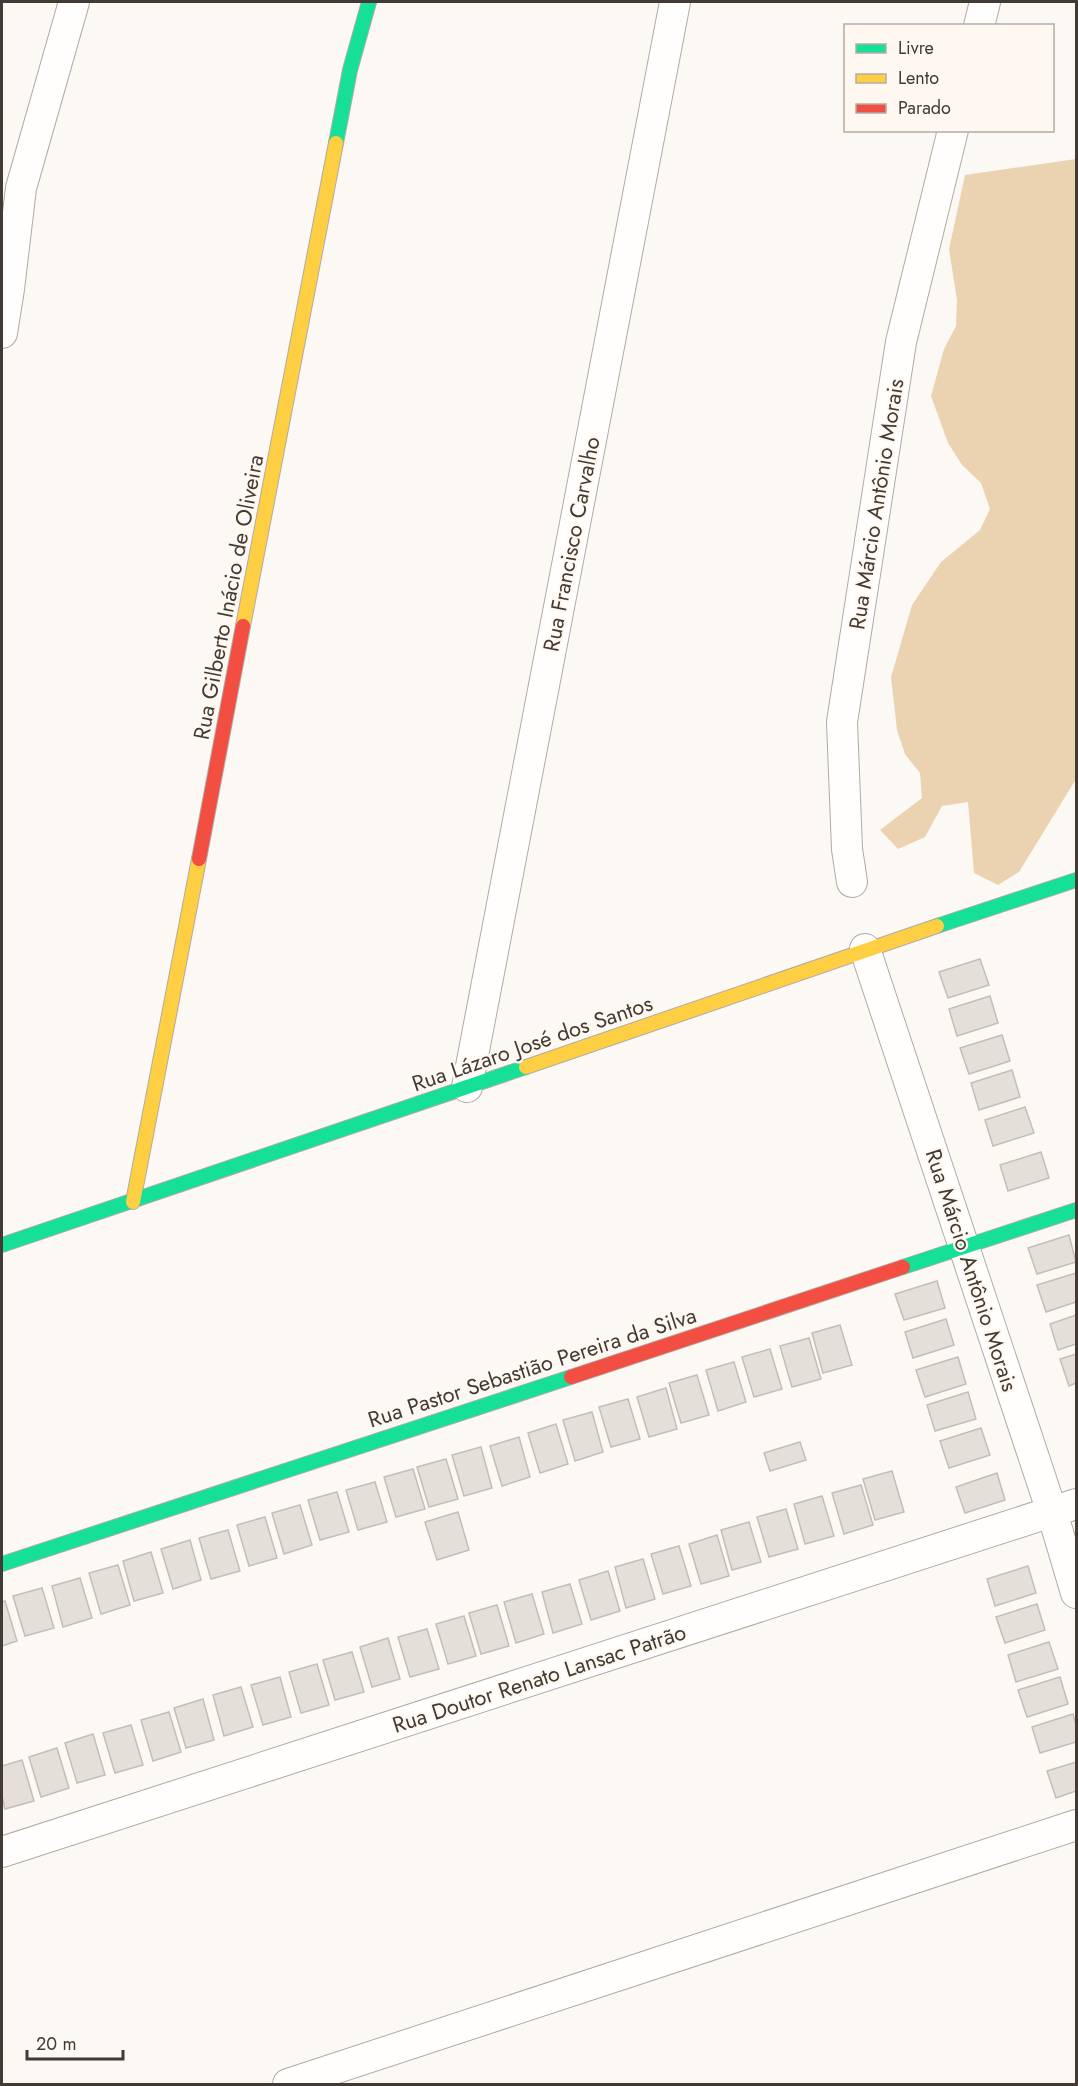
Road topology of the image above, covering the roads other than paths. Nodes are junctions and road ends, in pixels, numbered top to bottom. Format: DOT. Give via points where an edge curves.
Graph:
graph roads {
  1 [pos="74,2"];
  2 [pos="369,2"];
  3 [pos="675,2"];
  4 [pos="985,2"];
  5 [pos="980,24"];
  6 [pos="953,132"];
  7 [pos="11,191"];
  8 [pos="2,333"];
  9 [pos="1077,880"];
  10 [pos="852,882"];
  11 [pos="865,949"];
  12 [pos="467,1087"];
  13 [pos="133,1202"];
  14 [pos="1077,1210"];
  15 [pos="2,1245"];
  16 [pos="964,1247"];
  17 [pos="1064,1508"];
  18 [pos="2,1564"];
  19 [pos="1077,1593"];
  20 [pos="1077,1825"];
  21 [pos="2,1852"];
  22 [pos="288,2085"];
  1 -- 7 [label="street"];
  2 -- 13 [label="street, Rua Gilberto Inácio de Oliveira" via="350,70"];
  3 -- 12 [label="street, Rua Francisco Carvalho"];
  4 -- 5 [label="street"];
  6 -- 10 [label="street, Rua Márcio Antônio Morais" via="901,342 842,722"];
  7 -- 8 [label="street" via="9,289"];
  9 -- 11 [label="street, Rua Lázaro José dos Santos"];
  11 -- 12 [label="street, Rua Lázaro José dos Santos"];
  11 -- 16 [label="street, Rua Márcio Antônio Morais"];
  12 -- 13 [label="street, Rua Lázaro José dos Santos"];
  13 -- 15 [label="street, Rua Lázaro José dos Santos"];
  14 -- 16 [label="street, Rua Pastor Sebastião Pereira da Silva"];
  16 -- 17 [label="street, Rua Márcio Antônio Morais"];
  16 -- 18 [label="street, Rua Pastor Sebastião Pereira da Silva"];
  17 -- 19 [label="street, Rua Márcio Antônio Morais"];
  17 -- 21 [label="street, Rua Doutor Renato Lansac Patrão"];
  20 -- 22 [label="street"];
}
